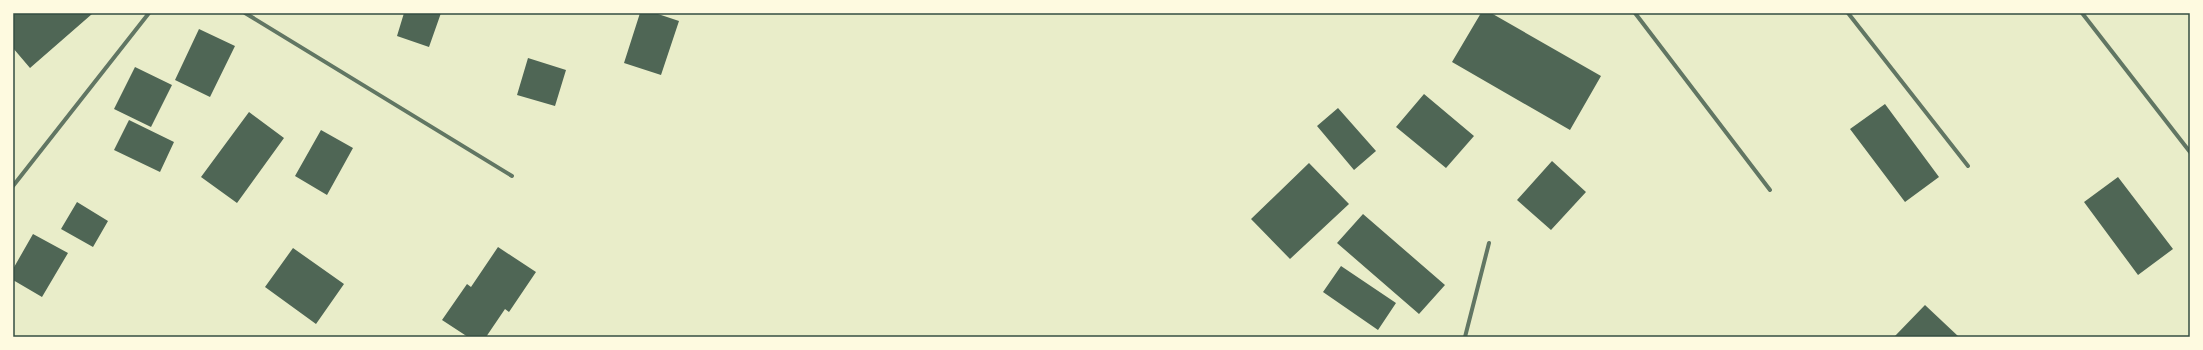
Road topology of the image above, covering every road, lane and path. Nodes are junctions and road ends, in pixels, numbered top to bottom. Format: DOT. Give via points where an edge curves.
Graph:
graph roads {
  1 [pos="149,13"];
  2 [pos="245,13"];
  3 [pos="1635,13"];
  4 [pos="1848,13"];
  5 [pos="2082,13"];
  6 [pos="2190,152"];
  7 [pos="1968,166"];
  8 [pos="512,176"];
  9 [pos="13,186"];
  10 [pos="1770,190"];
  11 [pos="1489,243"];
  12 [pos="1465,337"];
  1 -- 9 [label="street"];
  2 -- 8 [label="street"];
  3 -- 10 [label="street"];
  4 -- 7 [label="street"];
  5 -- 6 [label="street"];
  11 -- 12 [label="street"];
}
